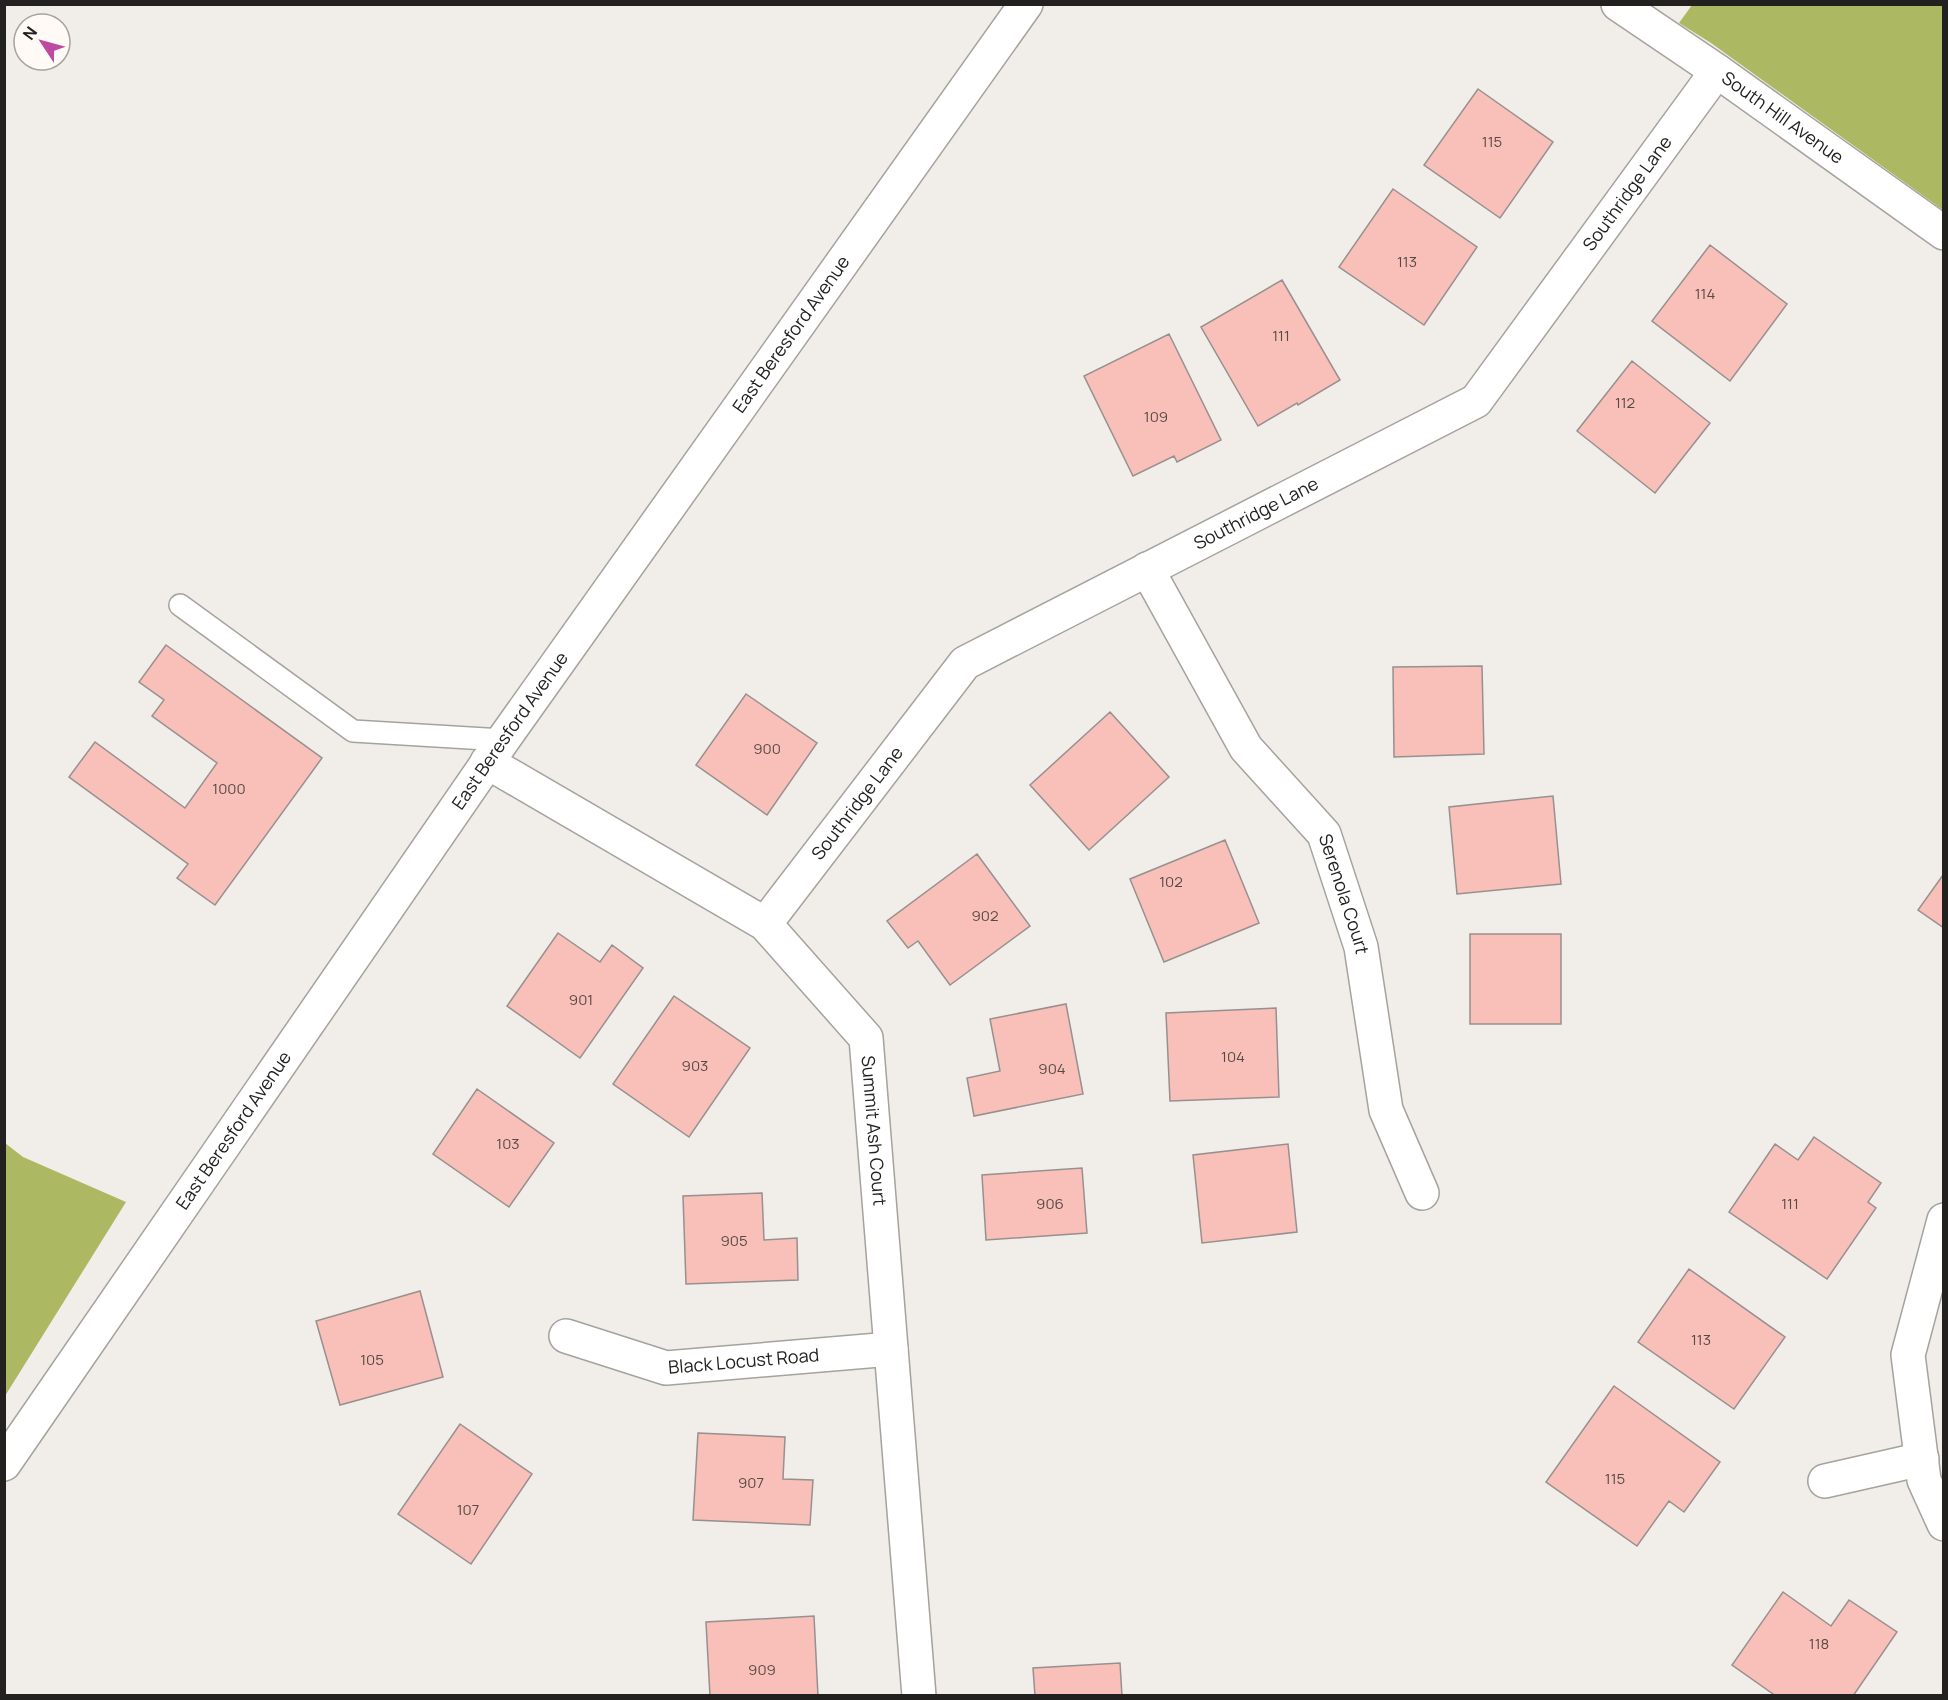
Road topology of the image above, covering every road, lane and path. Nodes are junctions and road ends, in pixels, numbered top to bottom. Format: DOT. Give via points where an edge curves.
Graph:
graph roads {
  1 [pos="1026,4"];
  2 [pos="1618,4"];
  3 [pos="1717,71"];
  4 [pos="1944,233"];
  5 [pos="1147,569"];
  6 [pos="180,606"];
  7 [pos="495,751"];
  8 [pos="765,924"];
  9 [pos="1422,1193"];
  10 [pos="1944,1221"];
  11 [pos="566,1336"];
  12 [pos="891,1349"];
  13 [pos="1922,1459"];
  14 [pos="4,1464"];
  15 [pos="1825,1481"];
  16 [pos="1944,1524"];
  17 [pos="919,1695"];
  1 -- 7 [label="street, East Beresford Avenue"];
  2 -- 3 [label="street, South Hill Avenue"];
  3 -- 4 [label="street, South Hill Avenue"];
  3 -- 5 [label="street, Southridge Lane" via="1476,401"];
  5 -- 8 [label="street, Southridge Lane" via="965,663"];
  5 -- 9 [label="street, Serenola Court" via="1246,748 1324,834 1361,947 1386,1110"];
  6 -- 7 [label="lane" via="353,731"];
  7 -- 8 [label="street, Summit Ash Court"];
  7 -- 14 [label="street, East Beresford Avenue"];
  8 -- 12 [label="street, Summit Ash Court" via="866,1038"];
  10 -- 13 [label="street" via="1908,1355"];
  11 -- 12 [label="street, Black Locust Road" via="666,1368"];
  12 -- 17 [label="street, Summit Ash Court"];
  13 -- 15 [label="street"];
  13 -- 16 [label="street" via="1924,1480"];
}
